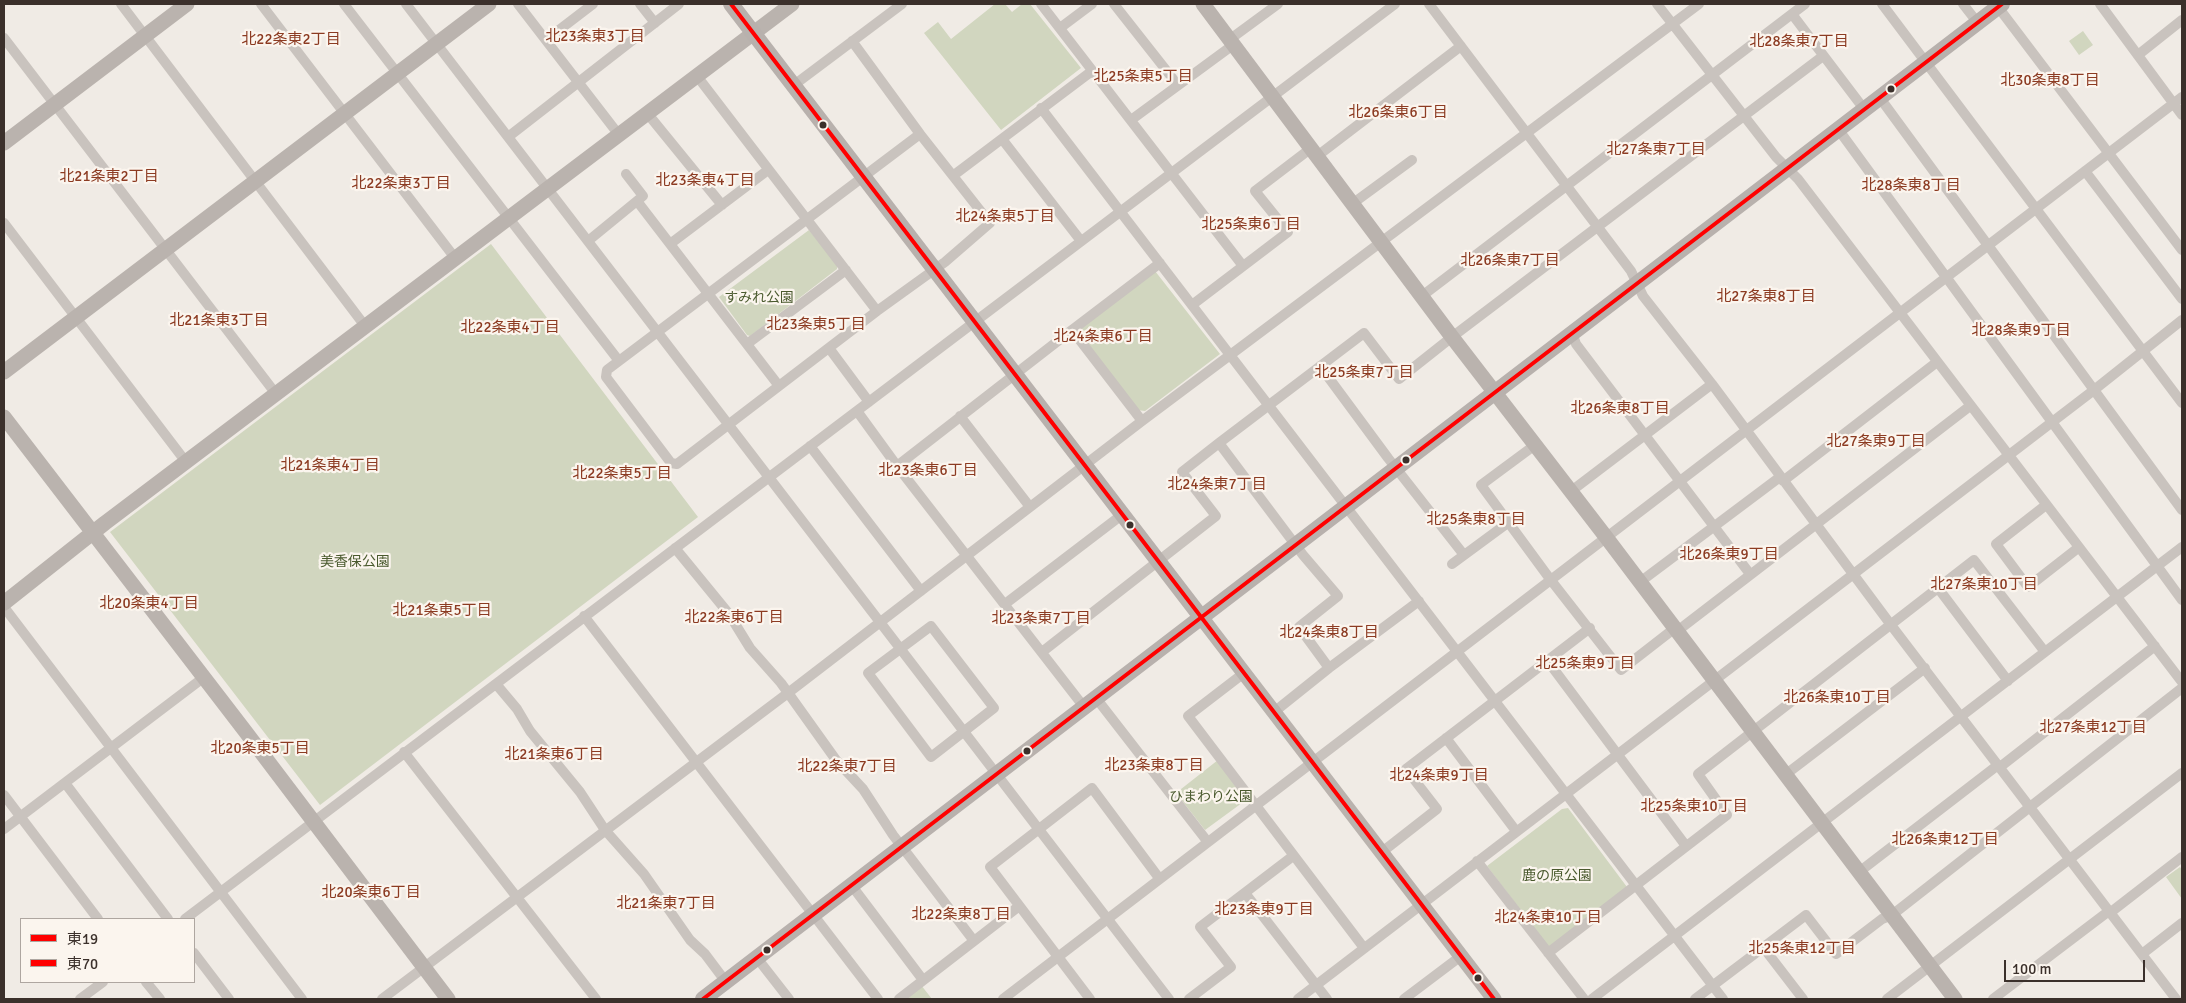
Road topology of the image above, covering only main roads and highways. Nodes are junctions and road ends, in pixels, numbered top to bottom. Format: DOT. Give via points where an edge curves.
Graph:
graph roads {
  1 [pos="731,4"];
  2 [pos="2000,5"];
  3 [pos="1201,617"];
  4 [pos="703,999"];
  1 -- 3 [label="main road"];
  2 -- 3 [label="main road"];
  3 -- 4 [label="main road"];
}
